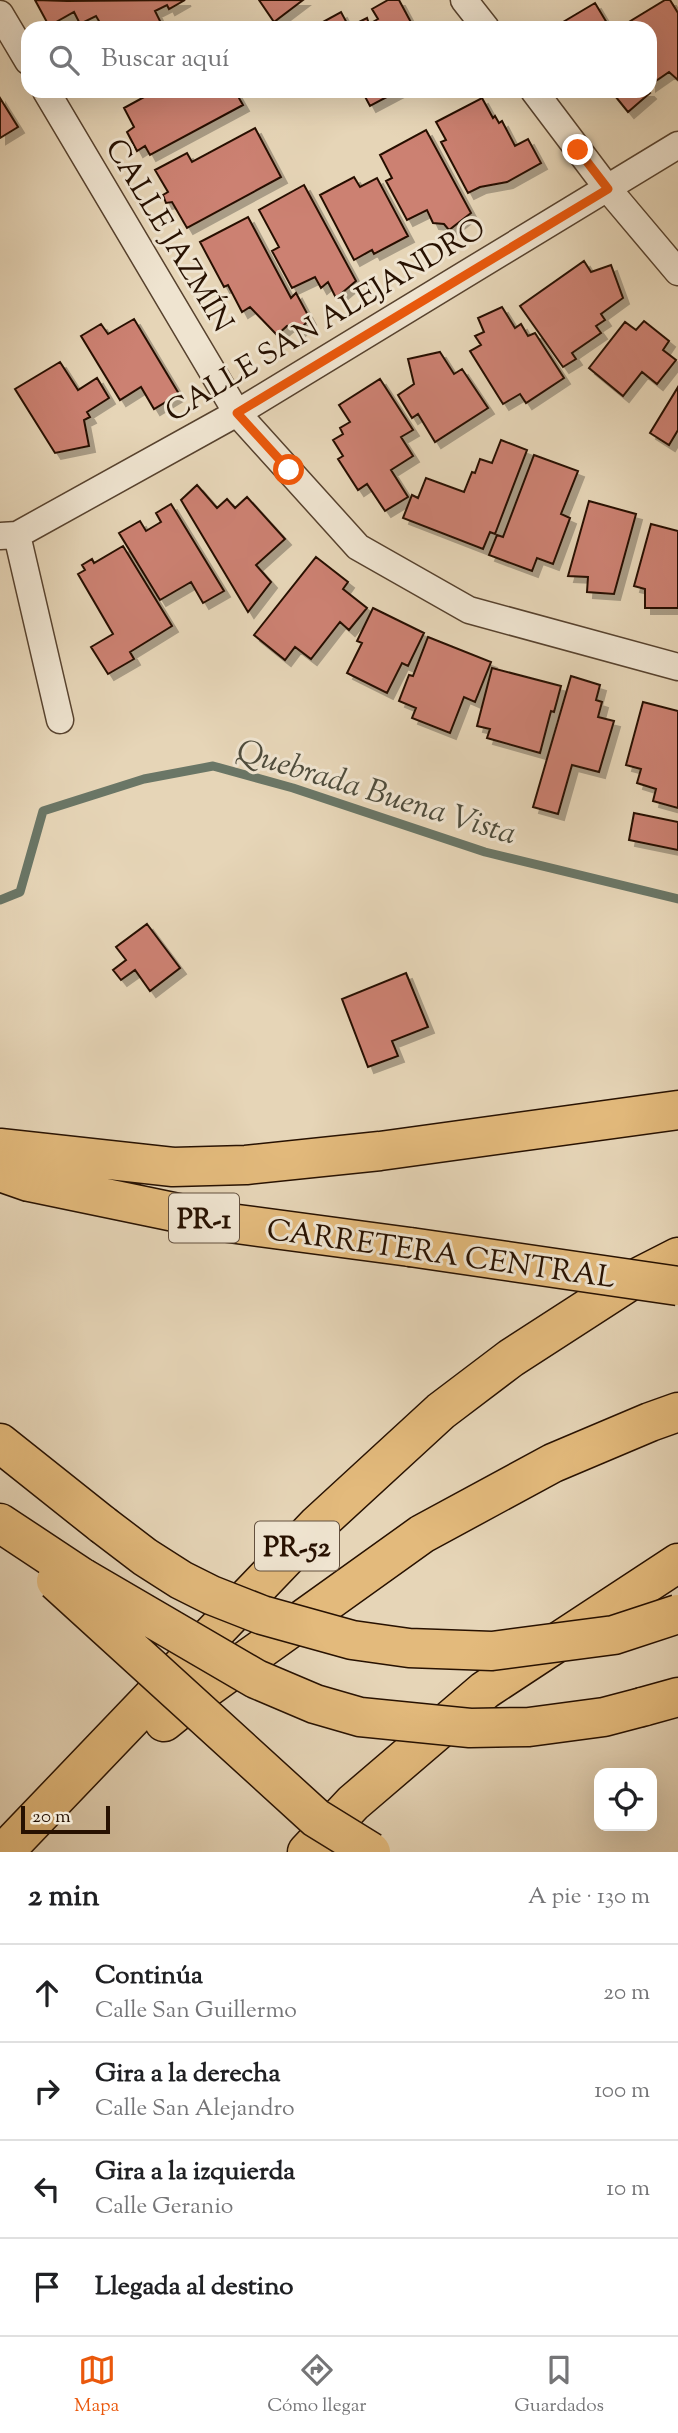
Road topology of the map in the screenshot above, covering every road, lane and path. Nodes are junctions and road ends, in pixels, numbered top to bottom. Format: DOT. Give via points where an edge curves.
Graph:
graph roads {
  1 [pos="464,0"];
  2 [pos="0,14"];
  3 [pos="480,21"];
  4 [pos="21,49"];
  5 [pos="50,98"];
  6 [pos="539,98"];
  7 [pos="678,145"];
  8 [pos="608,189"];
  9 [pos="678,272"];
  10 [pos="237,413"];
  11 [pos="8,536"];
  12 [pos="678,667"];
  13 [pos="60,720"];
  14 [pos="678,1110"];
  15 [pos="0,1148"];
  16 [pos="0,1172"];
  17 [pos="678,1257"];
  18 [pos="678,1286"];
  19 [pos="678,1412"];
  20 [pos="0,1443"];
  21 [pos="0,1525"];
  22 [pos="678,1563"];
  23 [pos="69,1579"];
  24 [pos="678,1614"];
  25 [pos="660,1702"];
  26 [pos="13,1843"];
  27 [pos="307,1852"];
  28 [pos="371,1852"];
  1 -- 3 [label="street"];
  2 -- 4 [label="street"];
  5 -- 10 [label="street, CALLE JAZMÍN"];
  6 -- 8 [label="street"];
  7 -- 8 [label="street, CALLE SAN ALEJANDRO"];
  8 -- 9 [label="street"];
  8 -- 10 [label="street, CALLE SAN ALEJANDRO"];
  10 -- 11 [label="street, CALLE SAN ALEJANDRO"];
  10 -- 12 [label="street, CALLE JAZMÍN" via="358,547 470,610"];
  11 -- 13 [label="street"];
  14 -- 15 [label="highway" via="380,1152 246,1165 173,1167"];
  16 -- 18 [label="highway, CARRETERA CENTRAL / PR-1, bridge" via="222,1222"];
  17 -- 26 [label="highway, PR-52" via="627,1283 511,1358 441,1411 318,1524"];
  19 -- 26 [label="highway" via="553,1463 422,1534 200,1693"];
  20 -- 24 [label="highway, bridge" via="181,1580 262,1615 352,1640 409,1648 492,1651 614,1635"];
  21 -- 23 [label="highway"];
  22 -- 27 [label="highway" via="485,1690 354,1804"];
  23 -- 25 [label="highway, bridge" via="256,1679 314,1704 360,1717 470,1728 529,1727 604,1717"];
  23 -- 28 [label="highway, bridge" via="316,1818"];
}
